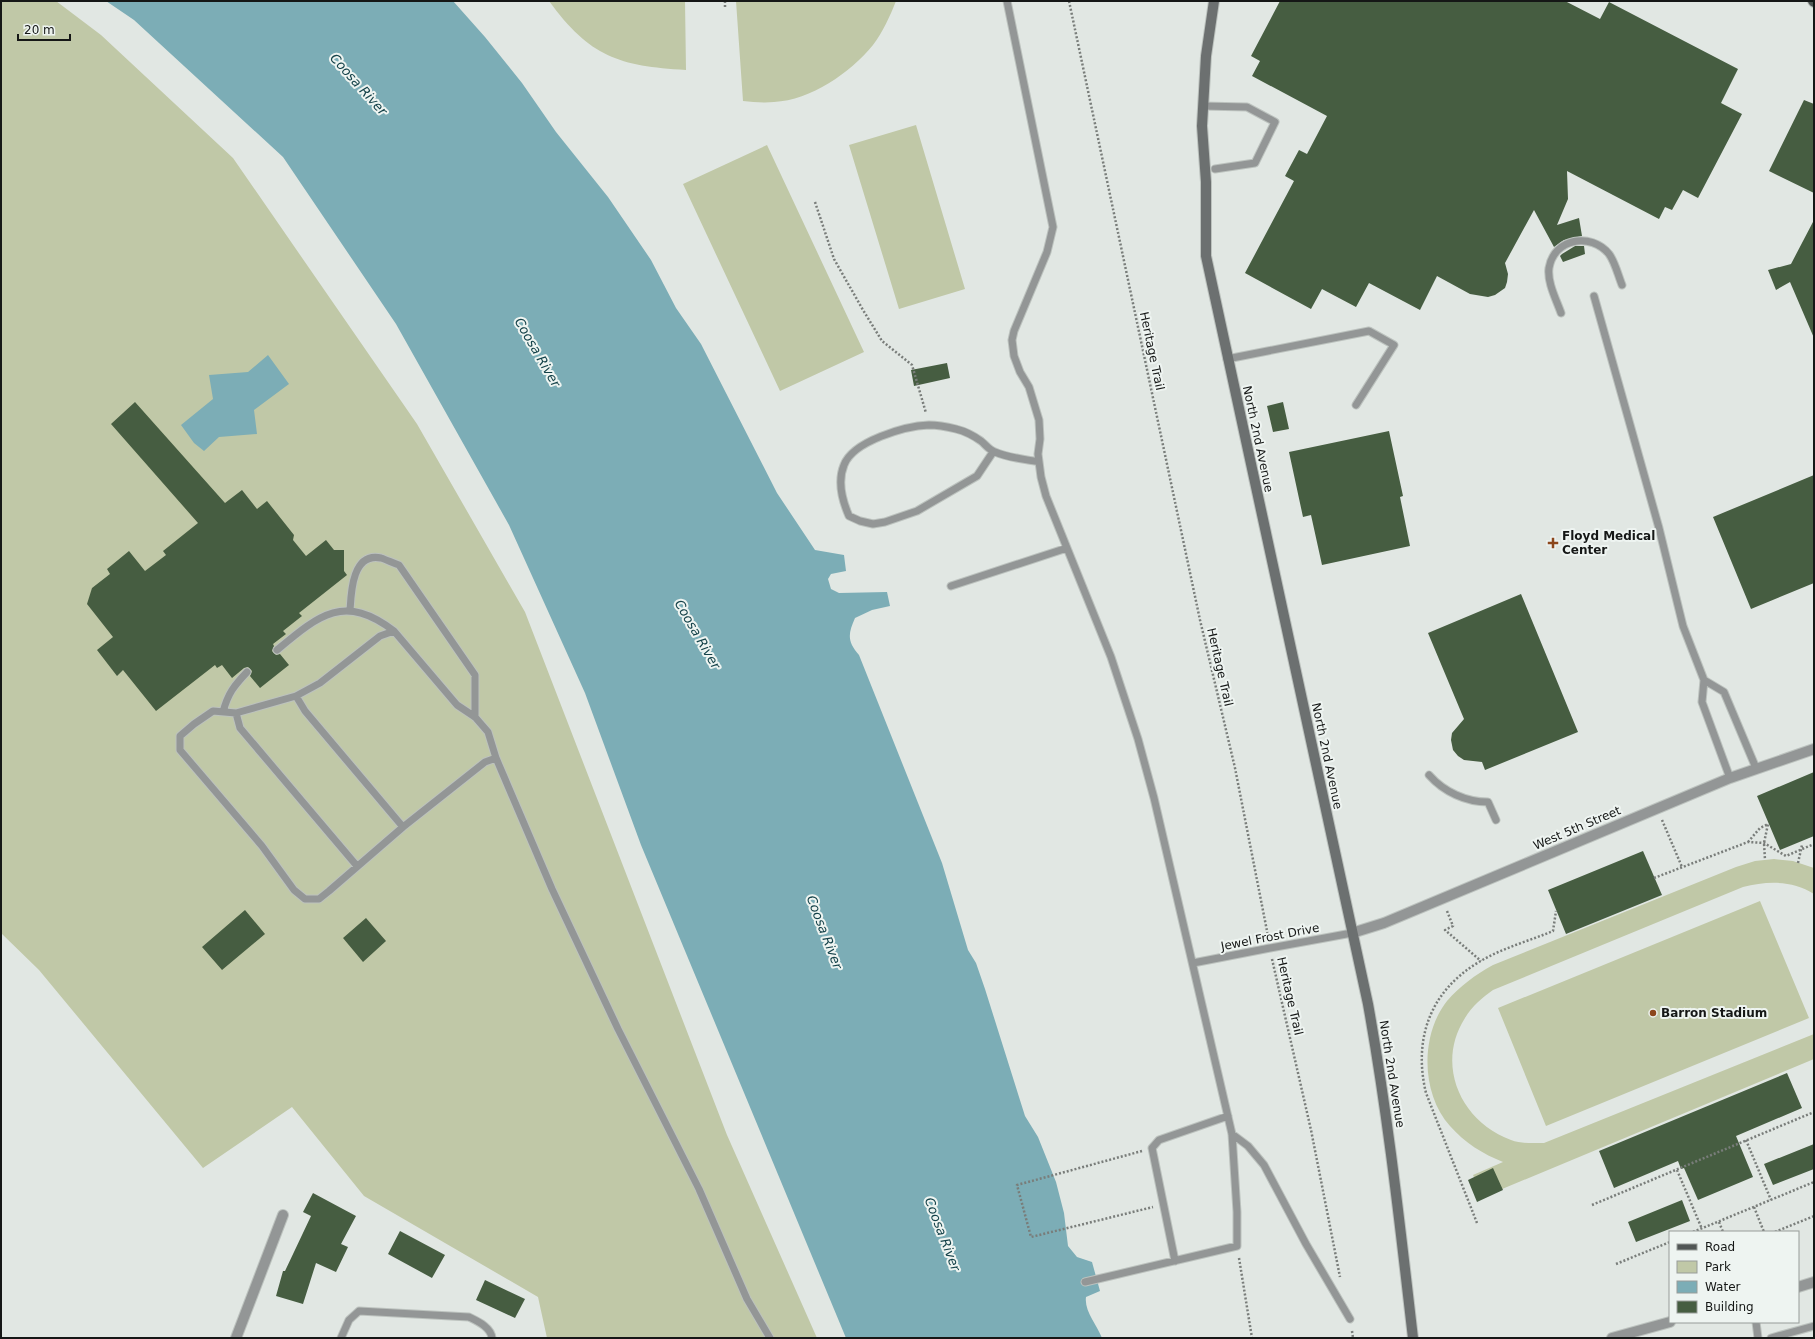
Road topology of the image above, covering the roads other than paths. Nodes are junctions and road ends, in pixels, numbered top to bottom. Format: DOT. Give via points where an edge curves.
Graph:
graph roads {
  1 [pos="1007,1"];
  2 [pos="1214,1"];
  3 [pos="1203,106"];
  4 [pos="1216,169"];
  5 [pos="1622,285"];
  6 [pos="1594,296"];
  7 [pos="1561,313"];
  8 [pos="1227,359"];
  9 [pos="1356,405"];
  10 [pos="993,452"];
  11 [pos="1039,462"];
  12 [pos="1067,548"];
  13 [pos="951,586"];
  14 [pos="350,611"];
  15 [pos="394,631"];
  16 [pos="277,650"];
  17 [pos="247,672"];
  18 [pos="1704,680"];
  19 [pos="296,696"];
  20 [pos="224,712"];
  21 [pos="236,713"];
  22 [pos="475,717"];
  23 [pos="1814,749"];
  24 [pos="496,758"];
  25 [pos="1756,768"];
  26 [pos="1429,775"];
  27 [pos="1730,778"];
  28 [pos="1496,820"];
  29 [pos="403,827"];
  30 [pos="357,866"];
  31 [pos="1352,933"];
  32 [pos="1193,963"];
  33 [pos="1228,1116"];
  34 [pos="1232,1134"];
  35 [pos="283,1215"];
  36 [pos="1176,1260"];
  37 [pos="1085,1282"];
  38 [pos="1814,1284"];
  39 [pos="1799,1287"];
  40 [pos="1350,1319"];
  41 [pos="1669,1322"];
  42 [pos="1756,1323"];
  43 [pos="1814,1326"];
  44 [pos="236,1338"];
  45 [pos="341,1338"];
  46 [pos="492,1338"];
  47 [pos="770,1338"];
  48 [pos="1413,1338"];
  49 [pos="1612,1338"];
  50 [pos="1758,1338"];
  51 [pos="1771,1338"];
  1 -- 11 [label="lane" via="1053,228 1048,252 1017,320 1012,340 1014,356 1029,387 1039,420"];
  2 -- 3 [label="main road, North 2nd Avenue" via="1206,56"];
  3 -- 4 [label="lane" via="1247,107 1276,122 1255,163"];
  3 -- 8 [label="main road, North 2nd Avenue" via="1206,256"];
  5 -- 7 [label="lane" via="1609,254 1598,244 1580,240 1567,243 1556,253 1549,267 1549,276"];
  6 -- 18 [label="lane" via="1659,528 1683,626"];
  8 -- 9 [label="lane" via="1369,331 1394,345"];
  8 -- 31 [label="main road, North 2nd Avenue"];
  10 -- 10 [label="lane" via="981,440 967,433 929,425 873,439 850,455 844,465 841,491 849,516 873,524 917,511 977,476"];
  10 -- 11 [label="lane"];
  11 -- 12 [label="lane" via="1046,496"];
  12 -- 13 [label="lane"];
  12 -- 32 [label="lane" via="1111,657 1138,739"];
  14 -- 15 [label="lane" via="373,617"];
  14 -- 16 [label="lane" via="325,615 303,628"];
  14 -- 22 [label="lane" via="355,571 367,560 380,558 399,565 475,675"];
  15 -- 19 [label="lane" via="380,636 320,682"];
  15 -- 22 [label="lane" via="457,705"];
  17 -- 20 [label="lane" via="227,696"];
  18 -- 25 [label="lane" via="1724,692"];
  18 -- 27 [label="lane" via="1702,702"];
  19 -- 21 [label="lane"];
  19 -- 29 [label="lane" via="305,711"];
  20 -- 21 [label="lane"];
  20 -- 30 [label="lane" via="213,711 180,736 180,750 262,846 294,890 305,899 319,899"];
  21 -- 30 [label="lane" via="240,728"];
  22 -- 24 [label="lane" via="488,732"];
  23 -- 25 [label="street, West 5th Street"];
  24 -- 29 [label="lane" via="485,762"];
  24 -- 47 [label="lane" via="552,890 618,1029 699,1189 747,1299"];
  25 -- 27 [label="street, West 5th Street"];
  26 -- 28 [label="lane" via="1452,793 1477,802 1488,802"];
  27 -- 31 [label="street, West 5th Street" via="1384,923"];
  29 -- 30 [label="lane"];
  31 -- 32 [label="lane, Jewel Frost Drive"];
  31 -- 48 [label="main road, North 2nd Avenue" via="1380,1071"];
  32 -- 33 [label="lane"];
  33 -- 34 [label="lane"];
  33 -- 36 [label="lane" via="1159,1140 1152,1148"];
  34 -- 36 [label="lane" via="1237,1246"];
  34 -- 40 [label="lane" via="1248,1146 1264,1165"];
  35 -- 44 [label="street"];
  36 -- 37 [label="lane"];
  38 -- 39 [label="street"];
  41 -- 49 [label="street"];
  42 -- 50 [label="lane"];
  43 -- 51 [label="lane"];
  45 -- 46 [label="lane" via="350,1320 359,1311 468,1317 483,1325"];
}
